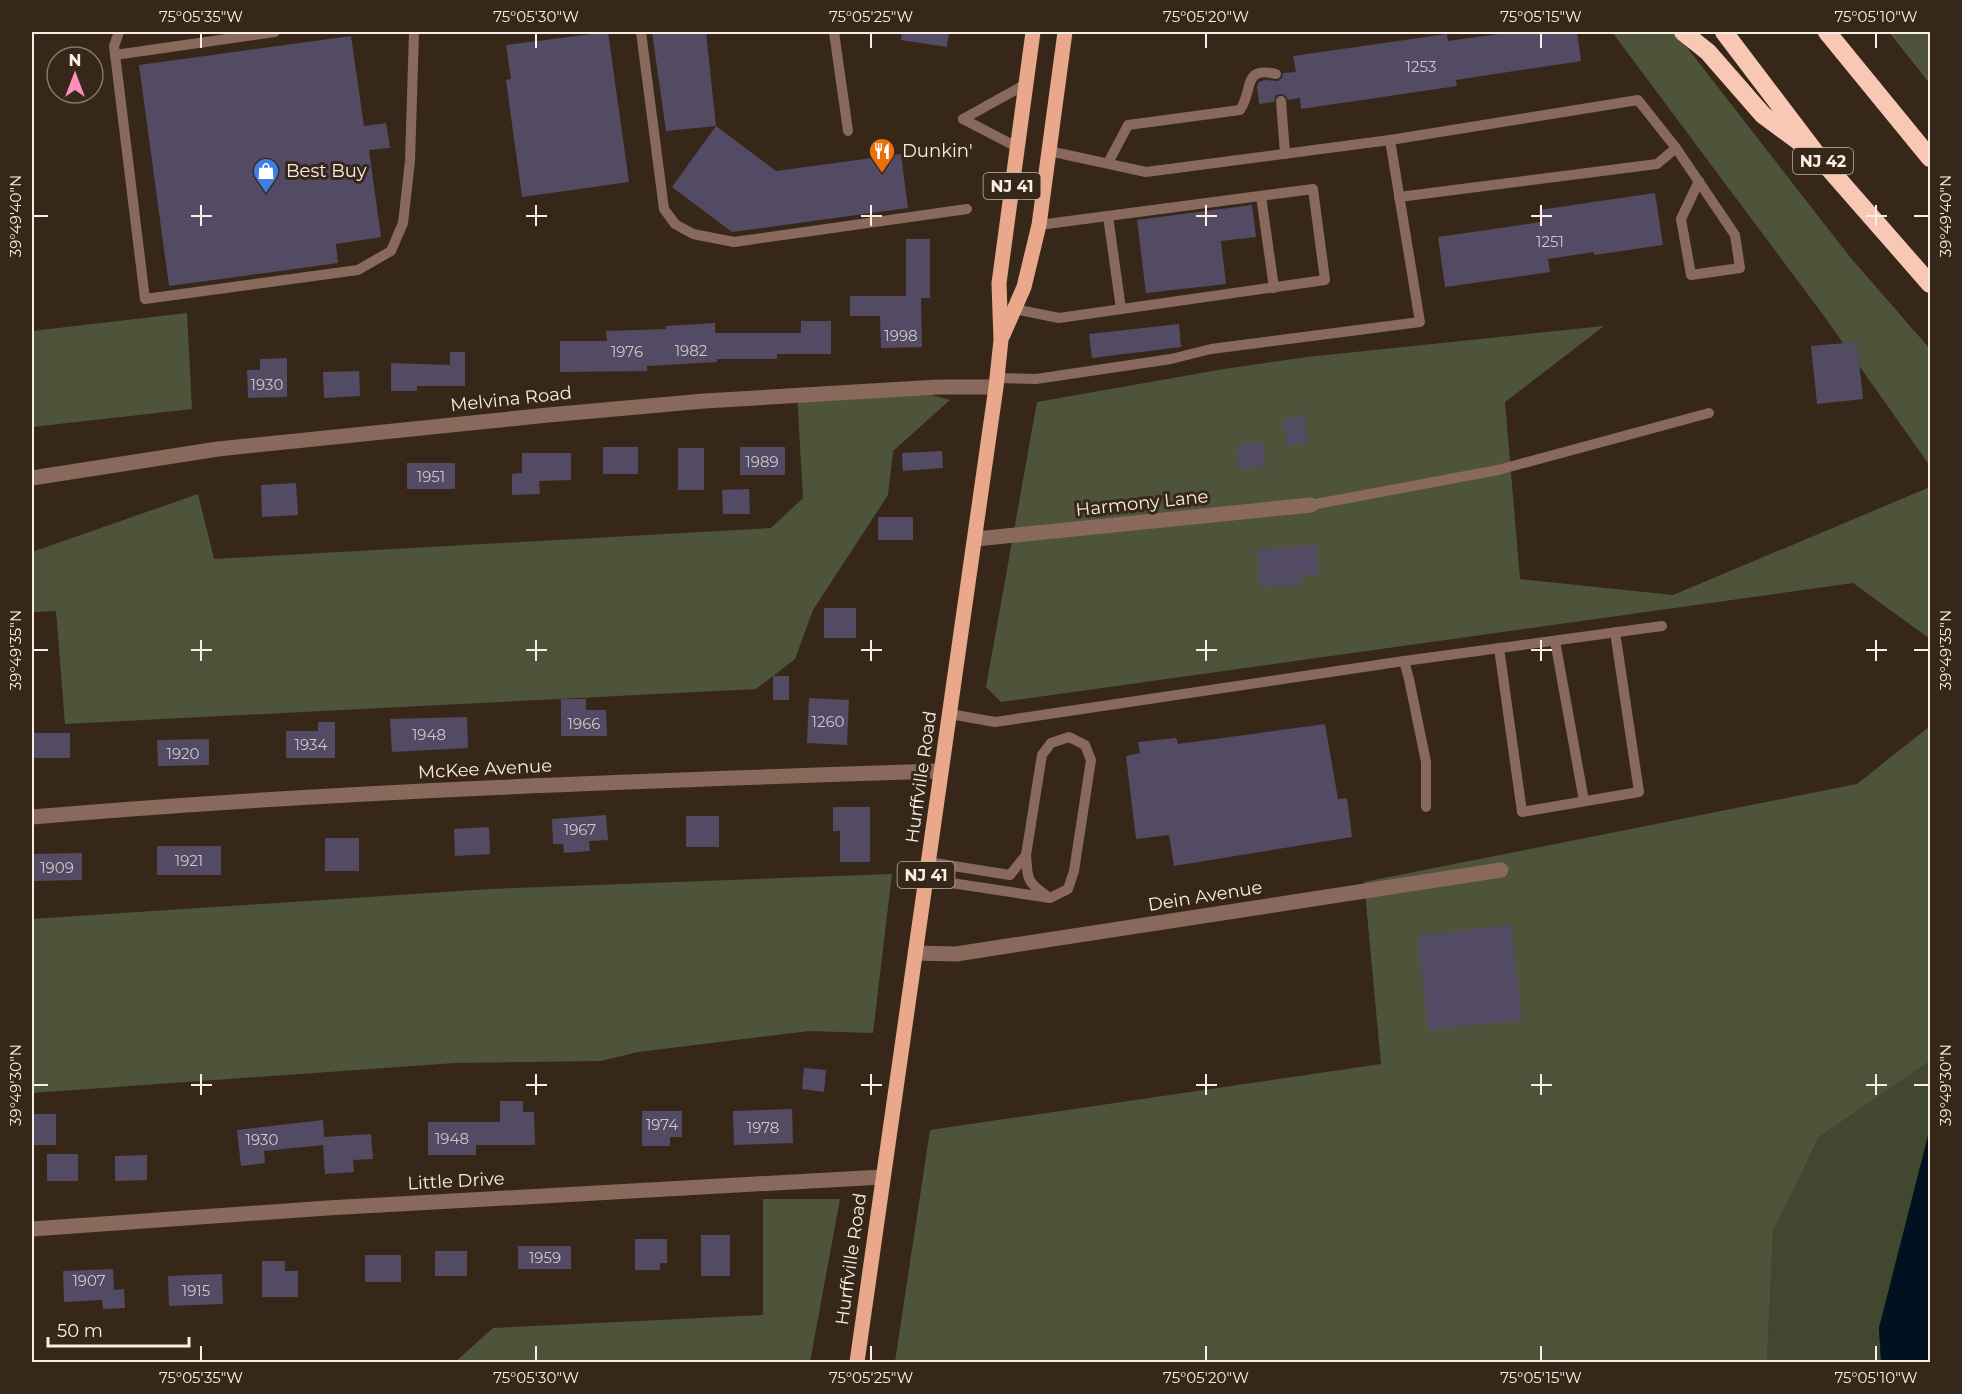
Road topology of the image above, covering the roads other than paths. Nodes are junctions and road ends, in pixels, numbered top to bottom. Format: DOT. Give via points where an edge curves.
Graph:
graph roads {
  1 [pos="119,32"];
  2 [pos="275,32"];
  3 [pos="414,32"];
  4 [pos="641,32"];
  5 [pos="834,32"];
  6 [pos="1033,32"];
  7 [pos="1065,32"];
  8 [pos="1683,32"];
  9 [pos="1724,32"];
  10 [pos="1827,32"];
  11 [pos="115,55"];
  12 [pos="1276,74"];
  13 [pos="1026,84"];
  14 [pos="1281,101"];
  15 [pos="848,131"];
  16 [pos="1390,140"];
  17 [pos="1017,147"];
  18 [pos="1676,147"];
  19 [pos="1049,151"];
  20 [pos="1285,154"];
  21 [pos="1818,156"];
  22 [pos="1930,158"];
  23 [pos="1108,163"];
  24 [pos="1699,181"];
  25 [pos="1261,196"];
  26 [pos="1399,197"];
  27 [pos="967,209"];
  28 [pos="1108,216"];
  29 [pos="1039,225"];
  30 [pos="1930,284"];
  31 [pos="1274,288"];
  32 [pos="1014,309"];
  33 [pos="1121,309"];
  34 [pos="1000,340"];
  35 [pos="997,383"];
  36 [pos="1709,413"];
  37 [pos="32,478"];
  38 [pos="1311,505"];
  39 [pos="976,540"];
  40 [pos="1662,626"];
  41 [pos="1615,632"];
  42 [pos="1555,640"];
  43 [pos="1499,648"];
  44 [pos="1404,661"];
  45 [pos="950,714"];
  46 [pos="941,771"];
  47 [pos="1584,801"];
  48 [pos="1426,807"];
  49 [pos="32,817"];
  50 [pos="1026,855"];
  51 [pos="928,862"];
  52 [pos="1501,870"];
  53 [pos="925,879"];
  54 [pos="1050,898"];
  55 [pos="915,953"];
  56 [pos="882,1177"];
  57 [pos="32,1229"];
  58 [pos="856,1362"];
  1 -- 11 [label="lane"];
  2 -- 11 [label="lane"];
  3 -- 11 [label="lane" via="409,171 403,223 392,251 358,270 145,299"];
  4 -- 27 [label="lane" via="664,209 675,224 693,234 735,242"];
  5 -- 15 [label="lane"];
  6 -- 13 [label="main road, Hurffville Road / NJ 41"];
  7 -- 19 [label="main road, Hurffville Road / NJ 41"];
  8 -- 21 [label="highway" via="1707,52 1763,115"];
  9 -- 21 [label="highway, NJ 42"];
  10 -- 22 [label="highway"];
  12 -- 23 [label="lane" via="1255,74 1240,110 1128,125"];
  13 -- 17 [label="main road, Hurffville Road / NJ 41"];
  13 -- 17 [label="lane" via="963,119"];
  14 -- 20 [label="lane"];
  16 -- 18 [label="lane" via="1638,100"];
  16 -- 20 [label="lane"];
  16 -- 26 [label="lane"];
  17 -- 34 [label="main road, Hurffville Road / NJ 41" via="999,283"];
  18 -- 24 [label="lane"];
  18 -- 26 [label="lane" via="1657,164"];
  19 -- 23 [label="lane"];
  19 -- 29 [label="main road, Hurffville Road / NJ 41"];
  20 -- 23 [label="lane" via="1146,172"];
  21 -- 30 [label="highway, NJ 42"];
  24 -- 24 [label="lane" via="1735,236 1740,268 1691,274 1681,219"];
  25 -- 28 [label="lane"];
  25 -- 31 [label="lane"];
  25 -- 31 [label="lane" via="1313,189 1325,280"];
  26 -- 35 [label="lane" via="1419,322 1211,349 1171,359"];
  28 -- 29 [label="lane"];
  28 -- 33 [label="lane"];
  29 -- 32 [label="main road, Hurffville Road / NJ 41" via="1024,287"];
  31 -- 33 [label="lane"];
  32 -- 33 [label="lane" via="1059,318"];
  32 -- 34 [label="main road, Hurffville Road / NJ 41"];
  34 -- 35 [label="main road, Hurffville Road / NJ 41"];
  35 -- 37 [label="street, Melvina Road" via="581,412 218,449"];
  35 -- 39 [label="main road, Hurffville Road / NJ 41"];
  36 -- 38 [label="lane" via="1498,470"];
  38 -- 39 [label="street, Harmony Lane"];
  39 -- 45 [label="main road, Hurffville Road / NJ 41"];
  40 -- 41 [label="lane"];
  41 -- 42 [label="lane"];
  41 -- 47 [label="lane" via="1639,792"];
  42 -- 43 [label="lane"];
  42 -- 47 [label="lane"];
  43 -- 44 [label="lane"];
  43 -- 47 [label="lane" via="1522,812"];
  44 -- 45 [label="lane" via="995,722"];
  44 -- 48 [label="lane" via="1426,762"];
  45 -- 46 [label="main road, Hurffville Road / NJ 41"];
  46 -- 49 [label="street, McKee Avenue" via="573,784 164,805"];
  46 -- 51 [label="main road, Hurffville Road / NJ 41"];
  50 -- 51 [label="lane" via="1010,875"];
  50 -- 54 [label="lane" via="1031,885"];
  50 -- 54 [label="lane" via="1042,755 1051,743 1069,737 1085,745 1091,760 1074,871 1068,889"];
  51 -- 53 [label="main road, Hurffville Road / NJ 41"];
  52 -- 55 [label="street, Dein Avenue" via="956,954"];
  53 -- 54 [label="lane"];
  53 -- 55 [label="main road, Hurffville Road / NJ 41"];
  55 -- 56 [label="main road, Hurffville Road / NJ 41"];
  56 -- 57 [label="street, Little Drive"];
  56 -- 58 [label="main road, Hurffville Road / NJ 41"];
}
